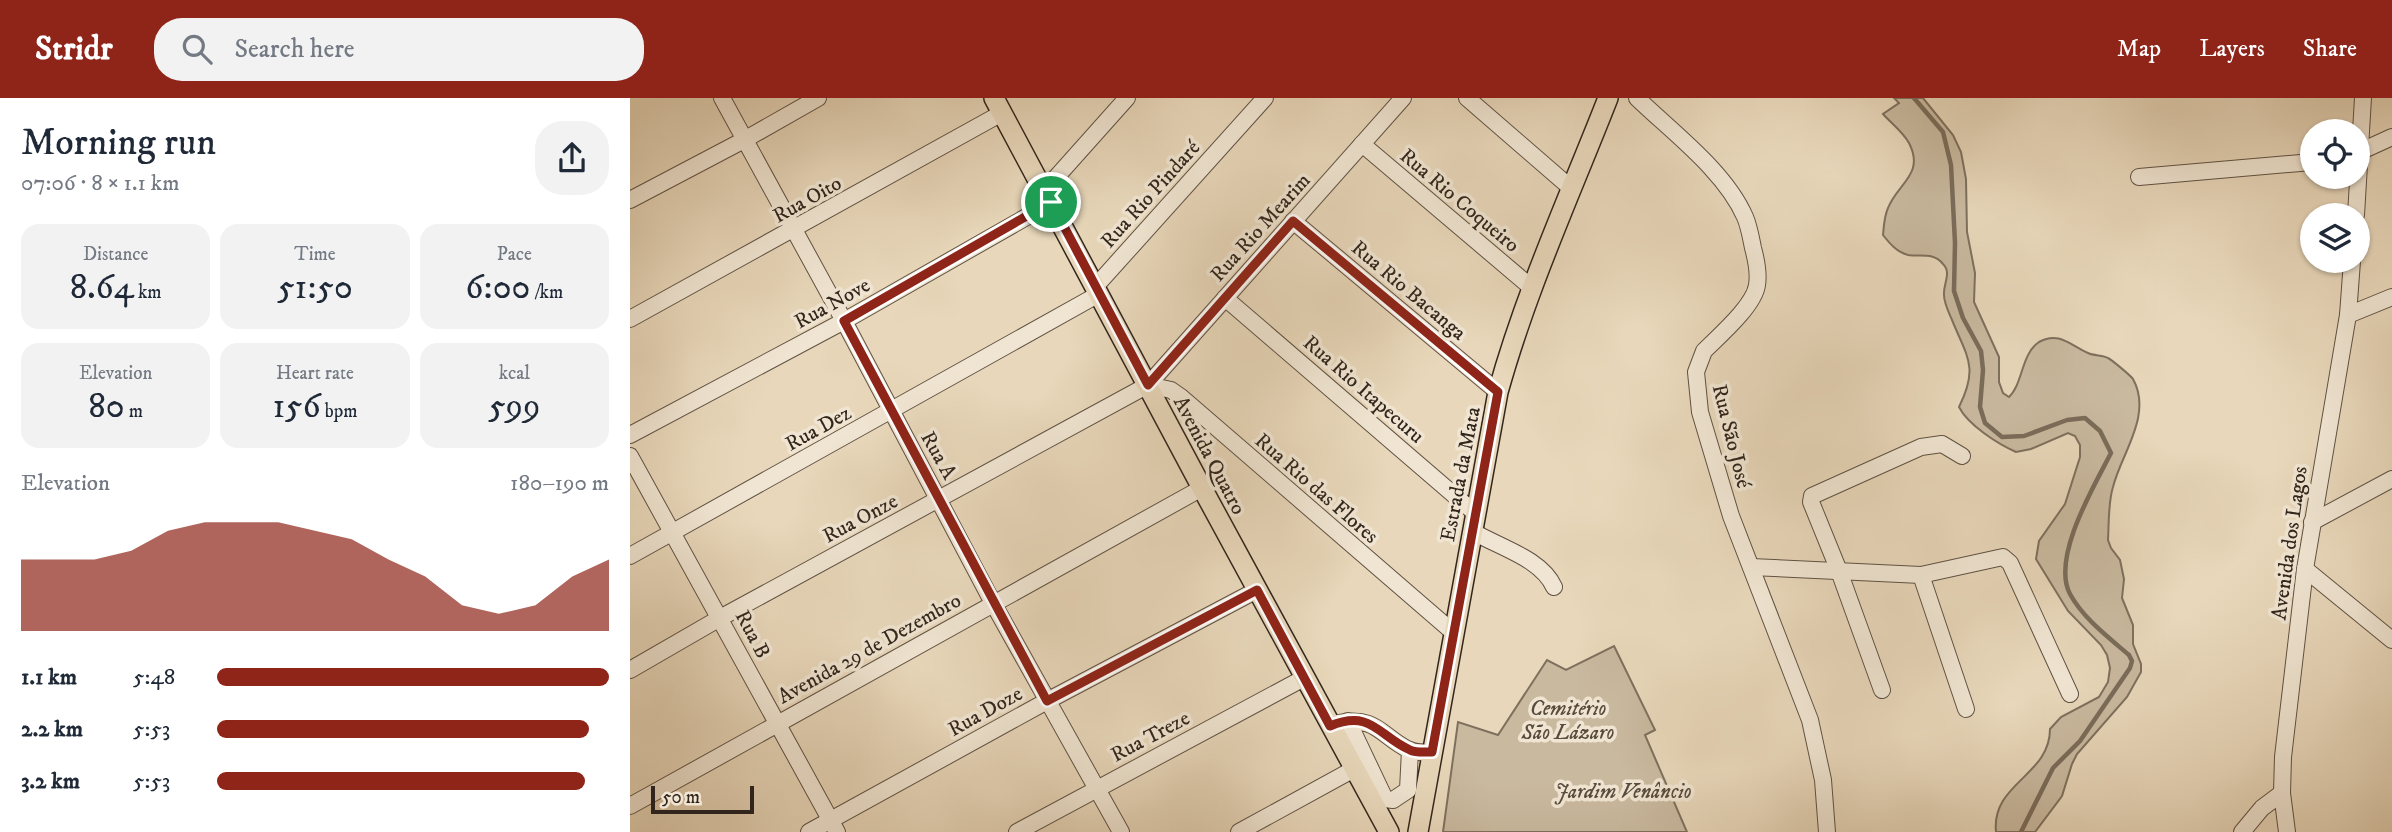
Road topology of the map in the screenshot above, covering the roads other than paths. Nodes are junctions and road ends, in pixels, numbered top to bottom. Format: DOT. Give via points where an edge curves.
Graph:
graph roads {
  1 [pos="722,98"];
  2 [pos="818,98"];
  3 [pos="1127,98"];
  4 [pos="1265,98"];
  5 [pos="1403,98"];
  6 [pos="1467,98"];
  7 [pos="1608,98"];
  8 [pos="1637,98"];
  9 [pos="2363,98"];
  10 [pos="998,106"];
  11 [pos="2361,119"];
  12 [pos="2392,137"];
  13 [pos="744,141"];
  14 [pos="1362,144"];
  15 [pos="2370,147"];
  16 [pos="2300,163"];
  17 [pos="2139,177"];
  18 [pos="1572,190"];
  19 [pos="1048,197"];
  20 [pos="630,200"];
  21 [pos="1293,221"];
  22 [pos="794,230"];
  23 [pos="2352,273"];
  24 [pos="1532,288"];
  25 [pos="1097,291"];
  26 [pos="2392,297"];
  27 [pos="1225,298"];
  28 [pos="2348,315"];
  29 [pos="630,319"];
  30 [pos="844,321"];
  31 [pos="1148,385"];
  32 [pos="1498,392"];
  33 [pos="891,412"];
  34 [pos="630,435"];
  35 [pos="630,456"];
  36 [pos="1962,456"];
  37 [pos="2392,479"];
  38 [pos="1202,488"];
  39 [pos="939,499"];
  40 [pos="1474,522"];
  41 [pos="2312,522"];
  42 [pos="674,532"];
  43 [pos="630,556"];
  44 [pos="1751,567"];
  45 [pos="2305,569"];
  46 [pos="1839,571"];
  47 [pos="1921,575"];
  48 [pos="1554,587"];
  49 [pos="1257,590"];
  50 [pos="993,603"];
  51 [pos="720,618"];
  52 [pos="1454,633"];
  53 [pos="2392,640"];
  54 [pos="630,670"];
  55 [pos="1304,677"];
  56 [pos="1882,690"];
  57 [pos="2070,694"];
  58 [pos="1047,701"];
  59 [pos="1966,709"];
  60 [pos="777,723"];
  61 [pos="1339,724"];
  62 [pos="1410,750"];
  63 [pos="1432,752"];
  64 [pos="1354,769"];
  65 [pos="1098,789"];
  66 [pos="2282,793"];
  67 [pos="630,806"];
  68 [pos="834,826"];
  69 [pos="809,832"];
  70 [pos="1017,832"];
  71 [pos="1121,832"];
  72 [pos="1239,832"];
  73 [pos="1389,832"];
  74 [pos="1418,832"];
  75 [pos="1827,832"];
  76 [pos="2242,832"];
  77 [pos="2287,832"];
  1 -- 13 [label="street, Rua A"];
  2 -- 13 [label="street"];
  3 -- 19 [label="street, Rua Nove"];
  4 -- 25 [label="street, Rua Rio Pindaré"];
  5 -- 14 [label="street, Rua Rio Mearim"];
  6 -- 18 [label="street"];
  7 -- 18 [label="main road, Estrada da Mata"];
  8 -- 44 [label="street, Rua São José" via="1731,193 1744,216 1757,262 1757,286 1751,299 1704,351 1696,372 1700,412"];
  9 -- 11 [label="street"];
  10 -- 19 [label="main road, Avenida Quatro"];
  10 -- 22 [label="street, Rua Oito"];
  12 -- 15 [label="street"];
  13 -- 20 [label="street"];
  13 -- 22 [label="street, Rua A"];
  14 -- 21 [label="street, Rua Rio Mearim"];
  14 -- 24 [label="street, Rua Rio Coqueiro"];
  16 -- 17 [label="street"];
  18 -- 24 [label="main road, Estrada da Mata"];
  19 -- 25 [label="main road, Avenida Quatro"];
  19 -- 30 [label="street, Rua Nove"];
  21 -- 27 [label="street, Rua Rio Mearim"];
  21 -- 32 [label="street, Rua Rio Bacanga"];
  22 -- 29 [label="street, Rua Oito"];
  22 -- 30 [label="street, Rua A"];
  23 -- 28 [label="street, Avenida dos Lagos"];
  24 -- 32 [label="main road, Estrada da Mata"];
  25 -- 31 [label="main road, Avenida Quatro"];
  25 -- 33 [label="street, Rua Dez"];
  26 -- 28 [label="street"];
  27 -- 31 [label="street, Rua Rio Mearim"];
  27 -- 40 [label="street, Rua Rio Itapecuru"];
  28 -- 41 [label="street, Avenida dos Lagos"];
  30 -- 33 [label="street, Rua A"];
  30 -- 34 [label="street, Rua Nove"];
  31 -- 38 [label="main road, Avenida Quatro"];
  31 -- 39 [label="street, Rua Onze"];
  31 -- 52 [label="street, Rua Rio das Flores" via="1181,397"];
  32 -- 40 [label="main road, Estrada da Mata"];
  33 -- 39 [label="street, Rua A"];
  33 -- 42 [label="street, Rua Dez"];
  35 -- 42 [label="street, Rua B"];
  36 -- 46 [label="street" via="1942,444 1921,447 1815,493 1811,502"];
  37 -- 41 [label="street"];
  38 -- 49 [label="main road, Avenida Quatro"];
  38 -- 50 [label="street, Avenida 29 de Dezembro"];
  39 -- 50 [label="street, Rua A"];
  39 -- 51 [label="street, Rua Onze"];
  40 -- 48 [label="street, Rua Rio Itapecuru" via="1548,575"];
  40 -- 52 [label="main road, Estrada da Mata"];
  41 -- 45 [label="street, Avenida dos Lagos"];
  42 -- 43 [label="street, Rua Dez"];
  42 -- 51 [label="street, Rua B"];
  44 -- 46 [label="street"];
  44 -- 75 [label="street, Rua São José" via="1810,720 1823,780"];
  45 -- 53 [label="street"];
  45 -- 66 [label="street, Avenida dos Lagos"];
  46 -- 47 [label="street"];
  46 -- 56 [label="street"];
  47 -- 57 [label="street" via="2006,558"];
  47 -- 59 [label="street"];
  49 -- 55 [label="main road, Avenida Quatro"];
  49 -- 58 [label="street, Rua Doze"];
  50 -- 58 [label="street, Rua A"];
  50 -- 60 [label="street, Avenida 29 de Dezembro"];
  51 -- 54 [label="street, Rua Onze"];
  51 -- 60 [label="street, Rua B"];
  52 -- 63 [label="main road, Estrada da Mata"];
  55 -- 61 [label="main road, Avenida Quatro"];
  55 -- 65 [label="street, Rua Treze"];
  58 -- 65 [label="street, Rua A"];
  58 -- 68 [label="street, Rua Doze"];
  60 -- 67 [label="street, Avenida 29 de Dezembro"];
  60 -- 68 [label="street, Rua B"];
  61 -- 62 [label="street" via="1371,724"];
  61 -- 62 [label="street" via="1388,800 1408,790"];
  61 -- 64 [label="main road, Avenida Quatro"];
  62 -- 63 [label="street"];
  63 -- 74 [label="main road, Estrada da Mata"];
  64 -- 72 [label="street"];
  64 -- 73 [label="main road, Avenida Quatro"];
  65 -- 70 [label="street, Rua Treze"];
  65 -- 71 [label="street, Rua A"];
  66 -- 76 [label="street"];
  66 -- 77 [label="street, Avenida dos Lagos"];
  68 -- 69 [label="street, Rua Doze"];
}
